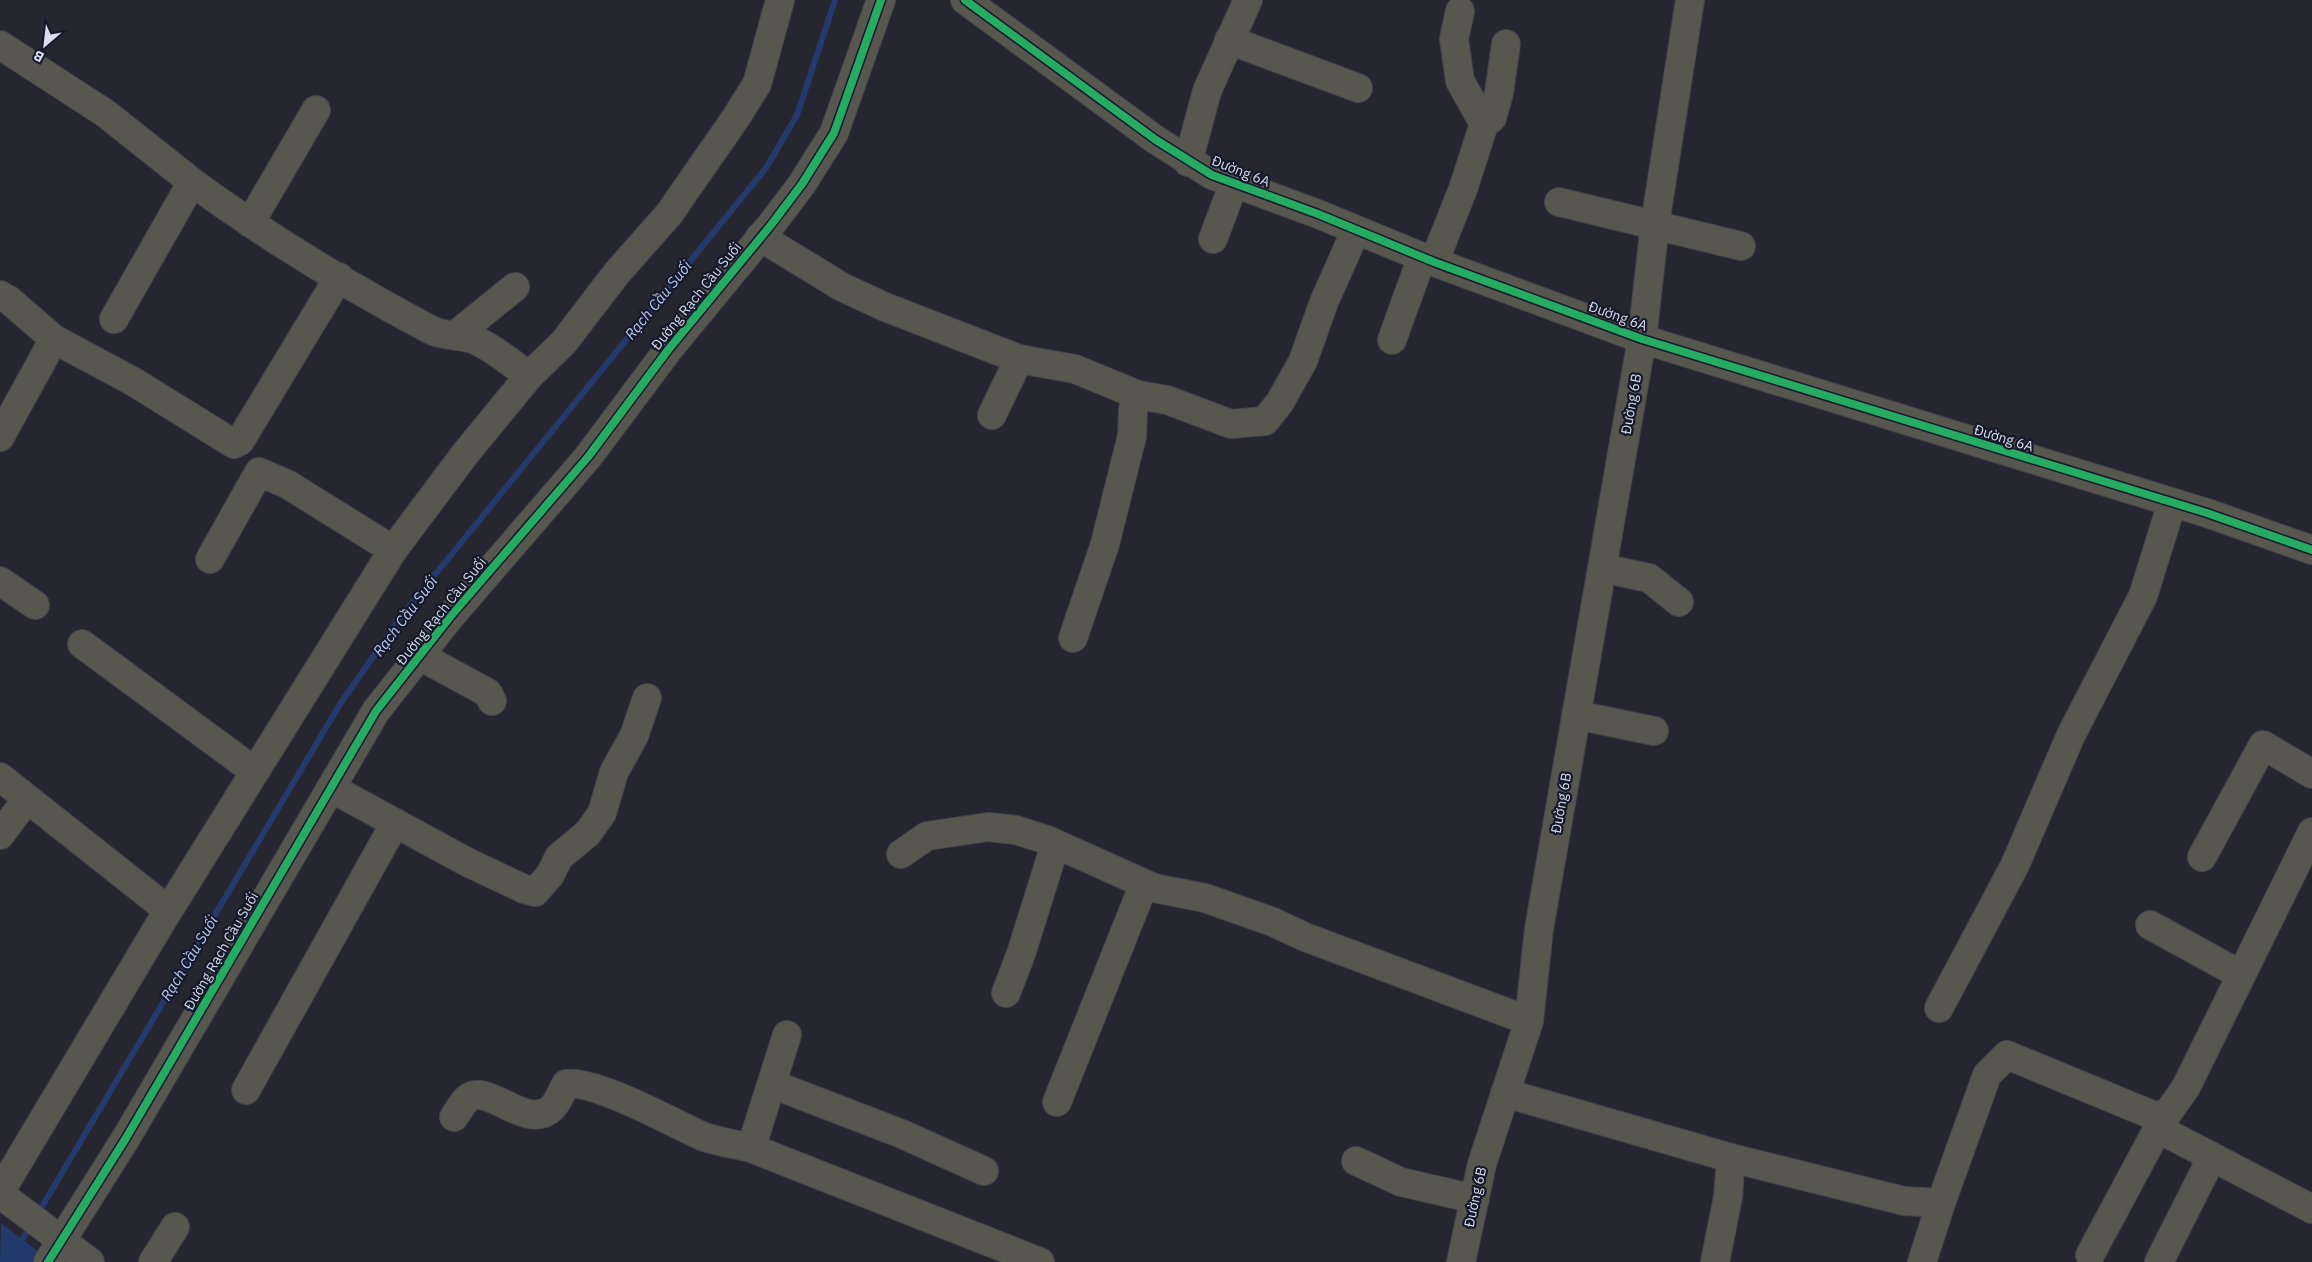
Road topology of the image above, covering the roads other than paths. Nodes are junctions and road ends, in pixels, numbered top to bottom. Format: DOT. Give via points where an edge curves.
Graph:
graph roads {
  1 [pos="780,0"];
  2 [pos="881,0"];
  3 [pos="965,0"];
  4 [pos="1248,0"];
  5 [pos="1690,0"];
  6 [pos="1460,11"];
  7 [pos="1229,40"];
  8 [pos="1506,44"];
  9 [pos="0,45"];
  10 [pos="1358,88"];
  11 [pos="316,110"];
  12 [pos="1484,124"];
  13 [pos="1188,162"];
  14 [pos="192,182"];
  15 [pos="1234,183"];
  16 [pos="1559,202"];
  17 [pos="250,223"];
  18 [pos="1655,224"];
  19 [pos="1356,230"];
  20 [pos="760,237"];
  21 [pos="1213,239"];
  22 [pos="1740,246"];
  23 [pos="1428,260"];
  24 [pos="338,277"];
  25 [pos="515,287"];
  26 [pos="0,295"];
  27 [pos="114,319"];
  28 [pos="457,334"];
  29 [pos="54,339"];
  30 [pos="1642,339"];
  31 [pos="1392,340"];
  32 [pos="1020,359"];
  33 [pos="529,376"];
  34 [pos="1138,395"];
  35 [pos="992,415"];
  36 [pos="0,437"];
  37 [pos="2172,503"];
  38 [pos="393,550"];
  39 [pos="2312,550"];
  40 [pos="210,559"];
  41 [pos="1602,568"];
  42 [pos="0,581"];
  43 [pos="1679,602"];
  44 [pos="35,605"];
  45 [pos="1073,638"];
  46 [pos="82,644"];
  47 [pos="420,656"];
  48 [pos="647,698"];
  49 [pos="492,701"];
  50 [pos="1576,715"];
  51 [pos="1654,731"];
  52 [pos="254,771"];
  53 [pos="2312,774"];
  54 [pos="0,777"];
  55 [pos="331,788"];
  56 [pos="27,799"];
  57 [pos="395,824"];
  58 [pos="2312,832"];
  59 [pos="0,835"];
  60 [pos="1055,845"];
  61 [pos="901,854"];
  62 [pos="2202,856"];
  63 [pos="1144,884"];
  64 [pos="168,910"];
  65 [pos="2150,926"];
  66 [pos="2242,975"];
  67 [pos="1006,994"];
  68 [pos="1939,1008"];
  69 [pos="1529,1021"];
  70 [pos="786,1035"];
  71 [pos="772,1084"];
  72 [pos="246,1090"];
  73 [pos="1505,1093"];
  74 [pos="1057,1102"];
  75 [pos="454,1117"];
  76 [pos="2161,1122"];
  77 [pos="751,1148"];
  78 [pos="2212,1157"];
  79 [pos="1732,1158"];
  80 [pos="1356,1161"];
  81 [pos="984,1171"];
  82 [pos="3,1195"];
  83 [pos="1475,1199"];
  84 [pos="1941,1203"];
  85 [pos="2312,1210"];
  86 [pos="175,1227"];
  87 [pos="55,1246"];
  88 [pos="2090,1255"];
  89 [pos="90,1262"];
  90 [pos="153,1262"];
  91 [pos="1040,1262"];
  92 [pos="1461,1262"];
  93 [pos="1715,1262"];
  94 [pos="1922,1262"];
  95 [pos="2159,1262"];
  1 -- 33 [label="street" via="757,84 735,119 669,214 616,274 564,342"];
  2 -- 20 [label="street, Đường Rạch Cầu Suối" via="834,133 802,184"];
  3 -- 13 [label="street, Đường 6A"];
  4 -- 7 [label="street"];
  5 -- 18 [label="street, Đường 6B"];
  6 -- 12 [label="street" via="1454,39 1460,81"];
  7 -- 10 [label="street"];
  7 -- 13 [label="street" via="1207,91"];
  8 -- 12 [label="street" via="1499,93 1492,118"];
  9 -- 14 [label="street" via="105,113"];
  11 -- 17 [label="street"];
  12 -- 23 [label="street" via="1463,189"];
  13 -- 15 [label="street, Đường 6A"];
  14 -- 17 [label="street"];
  14 -- 27 [label="street"];
  15 -- 19 [label="street, Đường 6A"];
  15 -- 21 [label="street"];
  16 -- 18 [label="street"];
  17 -- 24 [label="street"];
  18 -- 22 [label="street"];
  18 -- 30 [label="street, Đường 6B"];
  19 -- 23 [label="street, Đường 6A"];
  19 -- 34 [label="street" via="1324,302 1303,361 1280,402 1265,421 1231,424 1167,400"];
  20 -- 32 [label="street" via="842,287"];
  20 -- 47 [label="street, Đường Rạch Cầu Suối" via="668,350 588,457"];
  23 -- 30 [label="street, Đường 6A"];
  23 -- 31 [label="street"];
  24 -- 28 [label="street" via="434,332"];
  24 -- 29 [label="street" via="236,444 134,382"];
  25 -- 28 [label="street"];
  26 -- 29 [label="street"];
  28 -- 33 [label="street" via="476,340"];
  29 -- 36 [label="street"];
  30 -- 37 [label="street, Đường 6A"];
  30 -- 41 [label="street, Đường 6B"];
  32 -- 34 [label="street" via="1075,369"];
  32 -- 35 [label="street"];
  33 -- 38 [label="street" via="464,454"];
  34 -- 45 [label="street" via="1133,410 1132,436 1105,544"];
  37 -- 39 [label="street, Đường 6A"];
  37 -- 68 [label="street" via="2143,596 2072,735 2015,865"];
  38 -- 40 [label="street" via="287,484 259,472"];
  38 -- 52 [label="street"];
  41 -- 43 [label="street" via="1649,578"];
  41 -- 50 [label="street, Đường 6B"];
  42 -- 44 [label="street"];
  46 -- 52 [label="street"];
  47 -- 49 [label="street" via="488,693"];
  47 -- 55 [label="street, Đường Rạch Cầu Suối" via="376,711"];
  48 -- 57 [label="street" via="634,736 614,772 602,813 588,833 559,857 550,875 535,892 475,866"];
  50 -- 51 [label="street"];
  50 -- 69 [label="street, Đường 6B" via="1539,930"];
  52 -- 64 [label="street"];
  53 -- 62 [label="street" via="2262,745"];
  54 -- 56 [label="street"];
  55 -- 57 [label="street"];
  55 -- 87 [label="street, Đường Rạch Cầu Suối" via="126,1138"];
  56 -- 59 [label="street"];
  56 -- 64 [label="street"];
  57 -- 72 [label="street"];
  58 -- 66 [label="street"];
  60 -- 61 [label="street" via="1016,830 988,827 928,836"];
  60 -- 63 [label="street"];
  60 -- 67 [label="street"];
  63 -- 69 [label="street" via="1205,898 1273,922"];
  63 -- 74 [label="street"];
  64 -- 82 [label="street"];
  65 -- 66 [label="street"];
  66 -- 76 [label="street" via="2186,1087"];
  69 -- 73 [label="street, Đường 6B"];
  70 -- 71 [label="street"];
  71 -- 77 [label="street"];
  71 -- 81 [label="street" via="883,1126"];
  73 -- 79 [label="street"];
  73 -- 83 [label="street, Đường 6B" via="1482,1164"];
  75 -- 77 [label="street" via="468,1098 475,1095 494,1098 512,1108 541,1116 553,1108 566,1084 575,1082 622,1099 704,1137"];
  76 -- 78 [label="street"];
  76 -- 84 [label="street" via="2150,1114 2007,1055 1987,1075"];
  76 -- 88 [label="street"];
  77 -- 91 [label="street"];
  78 -- 85 [label="street"];
  78 -- 95 [label="street"];
  79 -- 84 [label="street" via="1904,1200"];
  79 -- 93 [label="street"];
  80 -- 83 [label="street" via="1401,1182"];
  82 -- 87 [label="street"];
  83 -- 92 [label="street, Đường 6B"];
  84 -- 94 [label="street"];
  86 -- 90 [label="street"];
  87 -- 89 [label="street"];
}
